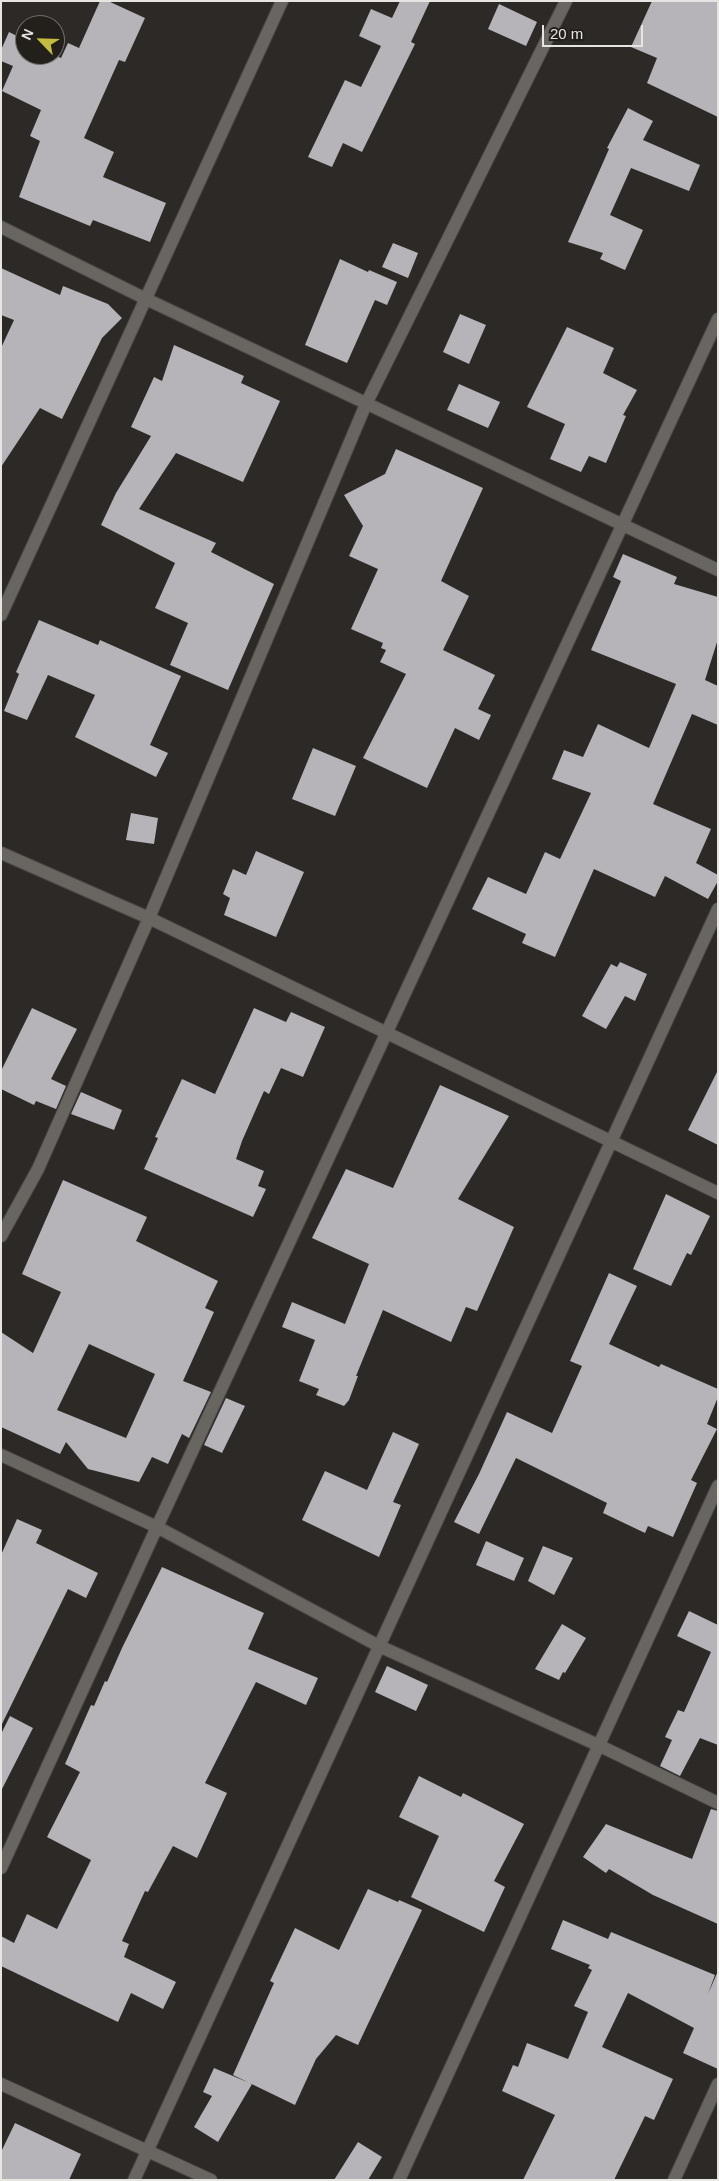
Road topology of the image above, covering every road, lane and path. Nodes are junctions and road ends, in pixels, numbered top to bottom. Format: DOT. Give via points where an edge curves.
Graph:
graph roads {
  1 [pos="282,1"];
  2 [pos="566,1"];
  3 [pos="1,227"];
  4 [pos="146,300"];
  5 [pos="718,319"];
  6 [pos="366,404"];
  7 [pos="622,527"];
  8 [pos="718,570"];
  9 [pos="1,615"];
  10 [pos="1,854"];
  11 [pos="718,909"];
  12 [pos="149,918"];
  13 [pos="387,1034"];
  14 [pos="611,1142"];
  15 [pos="718,1193"];
  16 [pos="1,1236"];
  17 [pos="1,1455"];
  18 [pos="718,1486"];
  19 [pos="157,1527"];
  20 [pos="379,1646"];
  21 [pos="598,1745"];
  22 [pos="718,1803"];
  23 [pos="1,1868"];
  24 [pos="1,2084"];
  25 [pos="718,2084"];
  26 [pos="148,2151"];
  27 [pos="134,2180"];
  28 [pos="210,2180"];
  29 [pos="398,2180"];
  30 [pos="674,2180"];
  1 -- 4 [label="street"];
  2 -- 6 [label="street"];
  3 -- 4 [label="street"];
  4 -- 6 [label="street"];
  4 -- 9 [label="street"];
  5 -- 7 [label="street"];
  6 -- 7 [label="street"];
  6 -- 12 [label="street"];
  7 -- 8 [label="street"];
  7 -- 13 [label="street"];
  10 -- 12 [label="street"];
  11 -- 14 [label="street"];
  12 -- 13 [label="street"];
  12 -- 16 [label="street" via="38,1169"];
  13 -- 14 [label="street"];
  13 -- 19 [label="street"];
  14 -- 15 [label="street"];
  14 -- 20 [label="street"];
  17 -- 19 [label="street"];
  18 -- 21 [label="street"];
  19 -- 20 [label="street"];
  19 -- 23 [label="street"];
  20 -- 21 [label="street"];
  20 -- 26 [label="street"];
  21 -- 22 [label="street"];
  21 -- 29 [label="street"];
  24 -- 26 [label="street"];
  25 -- 30 [label="street"];
  26 -- 27 [label="street"];
  26 -- 28 [label="street"];
}
